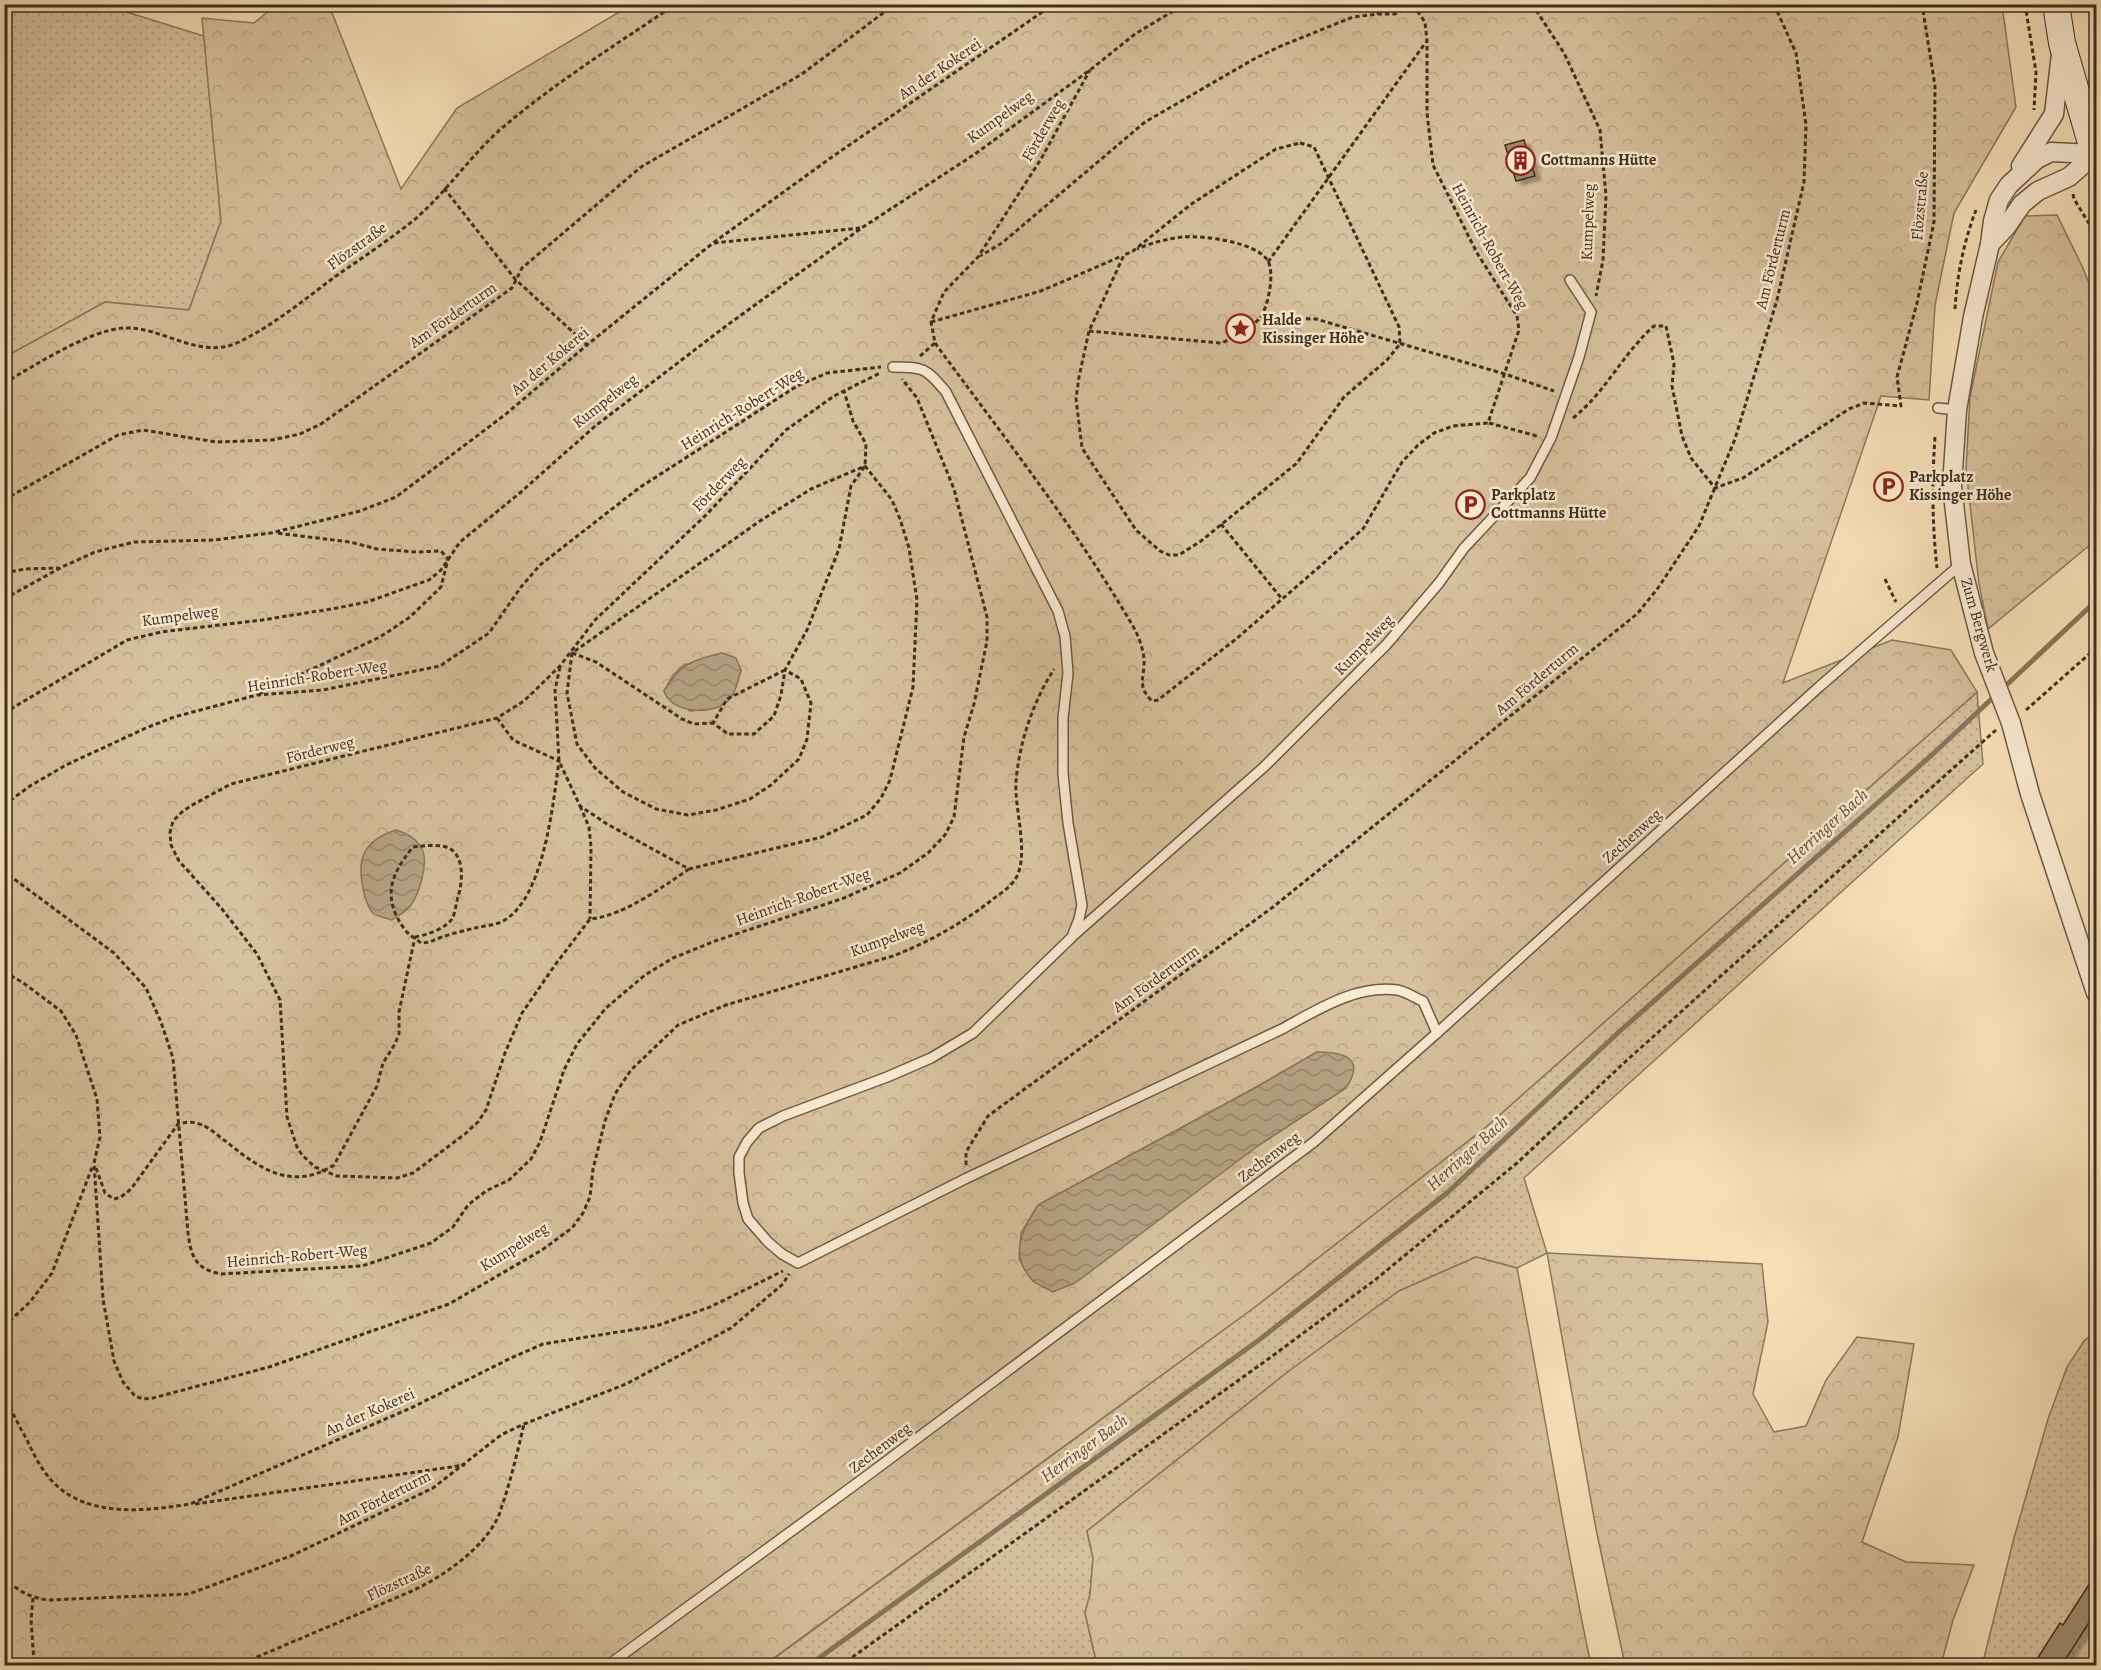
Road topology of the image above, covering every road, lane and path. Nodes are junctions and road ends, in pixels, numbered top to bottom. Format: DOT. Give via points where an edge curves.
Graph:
graph roads {
  1 [pos="676,4"];
  2 [pos="895,4"];
  3 [pos="1054,4"];
  4 [pos="1185,4"];
  5 [pos="1377,4"];
  6 [pos="1532,4"];
  7 [pos="1772,4"];
  8 [pos="1922,4"];
  9 [pos="2025,4"];
  10 [pos="2056,4"];
  11 [pos="1413,5"];
  12 [pos="1378,14"];
  13 [pos="1427,41"];
  14 [pos="2062,43"];
  15 [pos="1090,70"];
  16 [pos="2033,115"];
  17 [pos="2096,157"];
  18 [pos="1328,179"];
  19 [pos="2009,185"];
  20 [pos="444,188"];
  21 [pos="863,227"];
  22 [pos="713,243"];
  23 [pos="1990,244"];
  24 [pos="1133,251"];
  25 [pos="1124,255"];
  26 [pos="978,257"];
  27 [pos="1268,262"];
  28 [pos="515,279"];
  29 [pos="1570,280"];
  30 [pos="1591,312"];
  31 [pos="1260,318"];
  32 [pos="931,322"];
  33 [pos="1089,331"];
  34 [pos="935,342"];
  35 [pos="1400,344"];
  36 [pos="587,345"];
  37 [pos="893,367"];
  38 [pos="1505,374"];
  39 [pos="4,382"];
  40 [pos="844,391"];
  41 [pos="1567,395"];
  42 [pos="1938,408"];
  43 [pos="1957,410"];
  44 [pos="1556,420"];
  45 [pos="1488,423"];
  46 [pos="1551,438"];
  47 [pos="865,466"];
  48 [pos="1715,488"];
  49 [pos="4,500"];
  50 [pos="1221,524"];
  51 [pos="271,533"];
  52 [pos="448,559"];
  53 [pos="1961,564"];
  54 [pos="62,567"];
  55 [pos="4,573"];
  56 [pos="1885,579"];
  57 [pos="4,599"];
  58 [pos="1282,599"];
  59 [pos="1902,615"];
  60 [pos="1065,636"];
  61 [pos="2097,648"];
  62 [pos="572,653"];
  63 [pos="560,666"];
  64 [pos="785,670"];
  65 [pos="256,695"];
  66 [pos="4,713"];
  67 [pos="496,718"];
  68 [pos="2010,720"];
  69 [pos="713,723"];
  70 [pos="559,762"];
  71 [pos="4,805"];
  72 [pos="580,806"];
  73 [pos="4,869"];
  74 [pos="689,869"];
  75 [pos="590,919"];
  76 [pos="415,937"];
  77 [pos="1072,937"];
  78 [pos="4,972"];
  79 [pos="2097,993"];
  80 [pos="1437,1033"];
  81 [pos="178,1124"];
  82 [pos="4,1126"];
  83 [pos="94,1163"];
  84 [pos="324,1171"];
  85 [pos="967,1178"];
  86 [pos="4,1241"];
  87 [pos="798,1263"];
  88 [pos="4,1326"];
  89 [pos="4,1385"];
  90 [pos="524,1424"];
  91 [pos="466,1465"];
  92 [pos="190,1504"];
  93 [pos="4,1576"];
  94 [pos="33,1598"];
  95 [pos="37,1665"];
  96 [pos="236,1665"];
  97 [pos="607,1665"];
  98 [pos="840,1665"];
  1 -- 20 [label="path, Flözstraße" via="587,63 501,129"];
  2 -- 28 [label="path, Am Förderturm" via="802,74 640,167 522,268"];
  3 -- 22 [label="path, An der Kokerei"];
  4 -- 15 [label="path, Kumpelweg" via="1135,34"];
  5 -- 12 [label="path"];
  6 -- 30 [label="path, Kumpelweg" via="1564,53 1600,130 1606,196 1603,260"];
  7 -- 48 [label="path, Am Förderturm" via="1796,53 1806,125 1804,182 1777,300 1735,439"];
  8 -- 48 [label="path, Flözstraße" via="1935,86 1934,222 1897,377 1901,406 1864,403 1849,409 1743,478"];
  9 -- 16 [label="path" via="2036,72"];
  10 -- 14 [label="main road"];
  11 -- 12 [label="path, Heinrich-Robert-Weg" via="1395,14"];
  11 -- 13 [label="path, Heinrich-Robert-Weg" via="1425,22"];
  12 -- 26 [label="path, Heinrich-Robert-Weg" via="1353,17 1281,46 1145,122 1002,243"];
  13 -- 18 [label="path"];
  13 -- 38 [label="path, Heinrich-Robert-Weg" via="1427,113 1433,165 1477,253 1517,316 1519,330"];
  14 -- 17 [label="main road"];
  14 -- 19 [label="street, Zum Bergwerk" via="2054,114"];
  15 -- 21 [label="path, Kumpelweg" via="975,154"];
  15 -- 26 [label="path, Förderweg" via="1041,159"];
  17 -- 19 [label="street, Zum Bergwerk" via="2051,152 2037,159"];
  17 -- 23 [label="street, Zum Bergwerk" via="2022,204"];
  18 -- 24 [label="path" via="1314,147 1300,143 1276,149 1190,205"];
  18 -- 27 [label="path"];
  18 -- 35 [label="path" via="1399,327"];
  19 -- 23 [label="street, Zum Bergwerk" via="1999,200"];
  20 -- 28 [label="path"];
  20 -- 39 [label="path, Flözstraße" via="414,219 270,325 236,344 196,346 141,329 124,328 69,346"];
  21 -- 22 [label="path"];
  21 -- 52 [label="path, Kumpelweg" via="594,427 460,542"];
  22 -- 36 [label="path, An der Kokerei"];
  23 -- 43 [label="street, Zum Bergwerk"];
  24 -- 25 [label="path"];
  24 -- 27 [label="path" via="1183,237 1212,238 1257,250"];
  25 -- 32 [label="path" via="1041,291"];
  25 -- 33 [label="path"];
  26 -- 32 [label="path, Förderweg" via="944,292"];
  27 -- 31 [label="path" via="1271,286"];
  28 -- 36 [label="path"];
  28 -- 49 [label="path, Am Förderturm" via="512,288 321,424 300,434 272,440 216,442 143,430 118,435"];
  29 -- 30 [label="lane, Kumpelweg"];
  30 -- 41 [label="lane, Kumpelweg"];
  31 -- 33 [label="path" via="1220,343"];
  31 -- 35 [label="path" via="1317,319"];
  32 -- 34 [label="path"];
  33 -- 50 [label="path" via="1076,399 1082,448 1136,530 1160,551 1179,555"];
  34 -- 37 [label="path, Förderweg" via="921,356"];
  34 -- 58 [label="path" via="1068,525 1135,629 1144,659 1142,686 1152,701 1236,639"];
  35 -- 38 [label="path"];
  35 -- 50 [label="path" via="1344,397 1297,463"];
  36 -- 51 [label="path, An der Kokerei" via="506,414 396,497 360,511"];
  37 -- 40 [label="path, Förderweg"];
  37 -- 60 [label="lane" via="923,369 946,392 1058,611"];
  37 -- 65 [label="path, Heinrich-Robert-Weg" via="827,373 797,386 639,488 540,565 489,633 440,666 323,690"];
  37 -- 81 [label="path, Heinrich-Robert-Weg" via="917,398 954,489 987,617 987,641 964,737 954,817 945,835 928,853 900,873 844,898 715,941 673,958 645,975 606,1008 577,1044 531,1159 509,1180 468,1205 453,1227 431,1243 363,1266 208,1272 191,1254"];
  38 -- 41 [label="path"];
  38 -- 45 [label="path, Heinrich-Robert-Weg"];
  40 -- 47 [label="path" via="853,421 866,444"];
  40 -- 62 [label="path, Förderweg" via="786,430 706,515 595,620"];
  41 -- 44 [label="lane, Kumpelweg"];
  42 -- 43 [label="lane"];
  43 -- 53 [label="street, Zum Bergwerk" via="1952,486"];
  44 -- 46 [label="lane, Kumpelweg"];
  44 -- 48 [label="path" via="1568,422 1588,406 1640,338 1654,326 1666,326 1682,436 1691,458"];
  45 -- 46 [label="path"];
  45 -- 58 [label="path" via="1452,426 1418,445 1402,462 1363,529"];
  46 -- 77 [label="lane, Kumpelweg" via="1530,478 1464,548 1439,584 1386,645 1265,766"];
  47 -- 62 [label="path" via="812,489 760,521"];
  47 -- 64 [label="path" via="850,486 839,549 807,630"];
  47 -- 74 [label="path" via="892,500 900,519 917,600 914,687 890,780 867,815 822,837"];
  48 -- 85 [label="path, Am Förderturm" via="1699,526 1637,614 1274,907 988,1116 966,1152"];
  50 -- 58 [label="path"];
  51 -- 52 [label="path" via="377,549 441,551"];
  51 -- 54 [label="path, An der Kokerei" via="214,540 134,542 95,552"];
  52 -- 65 [label="path" via="441,587 410,618 380,637"];
  52 -- 66 [label="path, Kumpelweg" via="429,580 367,602 127,640"];
  53 -- 59 [label="lane, Zechenweg"];
  53 -- 68 [label="street, Zum Bergwerk" via="1984,653"];
  54 -- 55 [label="path"];
  54 -- 57 [label="path, An der Kokerei"];
  56 -- 59 [label="path"];
  59 -- 80 [label="lane, Zechenweg"];
  60 -- 77 [label="lane" via="1068,673 1063,774 1082,904"];
  60 -- 83 [label="path, Kumpelweg" via="1020,754 1016,783 1021,866 1014,881 975,914 918,946 726,1005 678,1025 630,1070 615,1094 598,1146 590,1197 572,1228 449,1304 269,1367 143,1399 135,1396 123,1382 108,1335"];
  61 -- 68 [label="path"];
  62 -- 63 [label="path, Förderweg"];
  62 -- 64 [label="path" via="567,693 577,744 595,768 623,792 656,809 688,815 750,799 799,759 807,739 811,703 801,678"];
  62 -- 69 [label="path" via="596,662 682,719 694,724"];
  63 -- 67 [label="path, Förderweg" via="524,701"];
  63 -- 70 [label="path" via="555,690"];
  64 -- 69 [label="path" via="726,699"];
  64 -- 69 [label="path" via="774,716 754,734 728,734"];
  65 -- 71 [label="path, Heinrich-Robert-Weg" via="146,728 66,765"];
  67 -- 70 [label="path" via="513,740"];
  67 -- 84 [label="path, Förderweg" via="231,784 188,807 174,821 171,845 179,861 257,954 280,1000 287,1117 297,1148 307,1161"];
  68 -- 79 [label="street, Zum Bergwerk" via="2030,794"];
  68 -- 98 [label="path" via="1626,1061 1517,1163 1375,1280"];
  70 -- 72 [label="path"];
  70 -- 76 [label="path" via="542,858 529,889 511,916 500,923 430,942 421,943"];
  72 -- 74 [label="path"];
  72 -- 75 [label="path" via="589,826 591,847"];
  73 -- 81 [label="path, Heinrich-Robert-Weg" via="114,953 146,988 173,1058"];
  74 -- 75 [label="path" via="621,910"];
  75 -- 84 [label="path, Förderweg" via="522,1013 478,1122 413,1173 397,1178 338,1176"];
  76 -- 76 [label="path" via="429,935 452,920 461,889 461,869 458,856 448,847 413,847 390,886 392,907 402,927"];
  76 -- 84 [label="path" via="399,1012 399,1034 383,1063 377,1086 334,1165"];
  77 -- 87 [label="lane, Kumpelweg" via="973,1033 922,1062 783,1116 759,1128 747,1142 739,1156 739,1173 748,1218 768,1242"];
  78 -- 83 [label="path, Kumpelweg" via="61,1011 76,1035 98,1099 100,1137"];
  80 -- 85 [label="lane" via="1423,1002 1398,990 1362,991 1324,1005 1261,1039"];
  80 -- 97 [label="lane, Zechenweg" via="1304,1149"];
  81 -- 83 [label="path" via="121,1197 114,1199 105,1193"];
  81 -- 84 [label="path" via="194,1122 208,1127 255,1165 279,1176 298,1178"];
  82 -- 86 [label="path" via="8,1201"];
  83 -- 88 [label="path" via="52,1273 30,1302"];
  85 -- 87 [label="lane"];
  87 -- 90 [label="path, Am Förderturm" via="783,1284 731,1328 626,1384"];
  87 -- 92 [label="path, An der Kokerei" via="710,1307 656,1326 543,1344 413,1407"];
  89 -- 92 [label="path, An der Kokerei" via="8,1405 38,1462 54,1483 77,1500 121,1509 154,1510"];
  90 -- 91 [label="path, Am Förderturm" via="501,1435"];
  90 -- 96 [label="path, Flözstraße" via="496,1521 461,1560 438,1579"];
  91 -- 92 [label="path"];
  91 -- 94 [label="path, Am Förderturm" via="433,1488 293,1555 189,1594"];
  93 -- 94 [label="path"];
  94 -- 95 [label="path" via="31,1620"];
}
